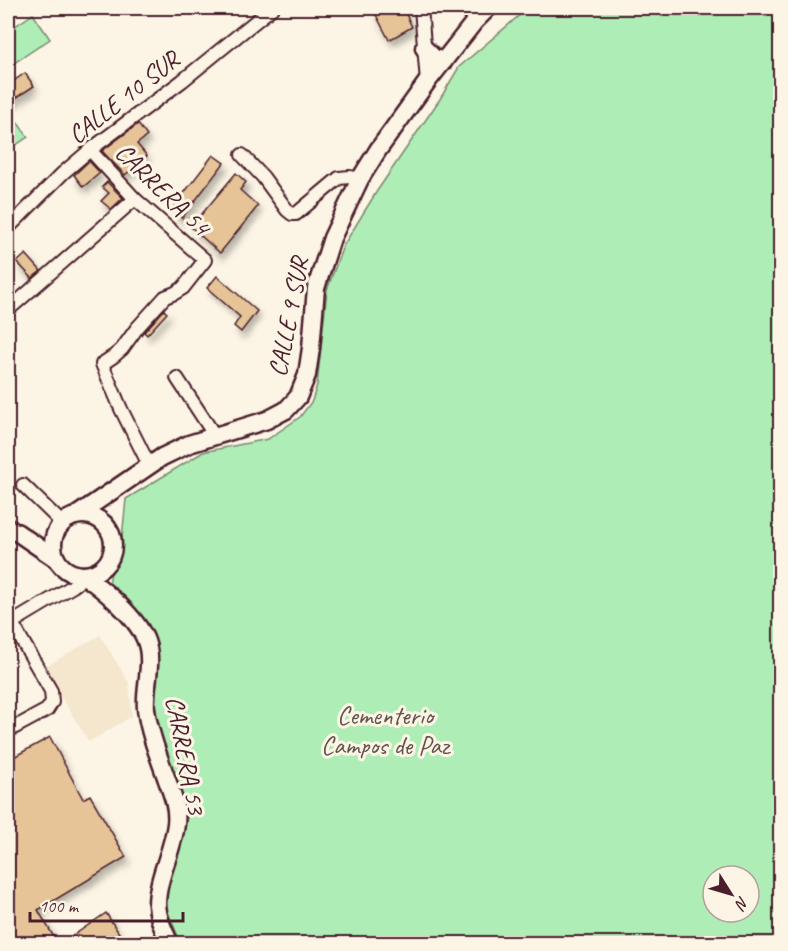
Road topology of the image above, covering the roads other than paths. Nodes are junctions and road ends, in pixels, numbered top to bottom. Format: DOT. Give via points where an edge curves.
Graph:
graph roads {
  1 [pos="272,8"];
  2 [pos="421,8"];
  3 [pos="488,8"];
  4 [pos="424,48"];
  5 [pos="444,61"];
  6 [pos="427,82"];
  7 [pos="90,150"];
  8 [pos="242,155"];
  9 [pos="360,179"];
  10 [pos="135,199"];
  11 [pos="8,228"];
  12 [pos="8,310"];
  13 [pos="177,378"];
  14 [pos="215,436"];
  15 [pos="149,465"];
  16 [pos="23,484"];
  17 [pos="108,494"];
  18 [pos="78,515"];
  19 [pos="60,525"];
  20 [pos="106,527"];
  21 [pos="8,528"];
  22 [pos="24,537"];
  23 [pos="56,559"];
  24 [pos="87,574"];
  25 [pos="10,624"];
  26 [pos="8,731"];
  27 [pos="170,944"];
  1 -- 7 [label="street, CALLE 10 SUR"];
  2 -- 4 [label="street"];
  3 -- 5 [label="main road, CALLE 9 SUR"];
  4 -- 5 [label="main road"];
  4 -- 6 [label="street"];
  5 -- 6 [label="main road, CALLE 9 SUR"];
  6 -- 9 [label="main road, CALLE 9 SUR"];
  7 -- 10 [label="street, CARRERA 54"];
  7 -- 11 [label="street, CALLE 10 SUR"];
  8 -- 9 [label="street" via="290,213 296,214 339,178"];
  9 -- 14 [label="main road, CALLE 9 SUR" via="332,238 316,288 307,375 298,397 286,410 267,420"];
  10 -- 12 [label="street"];
  10 -- 15 [label="street, CARRERA 54" via="205,260 183,288 165,297 122,349 102,364"];
  13 -- 14 [label="street"];
  14 -- 15 [label="main road, CALLE 9 SUR" via="189,444"];
  15 -- 17 [label="main road, CALLE 9 SUR"];
  16 -- 19 [label="street"];
  17 -- 18 [label="main road, CALLE 9 SUR"];
  17 -- 20 [label="main road"];
  18 -- 19 [label="main road"];
  18 -- 20 [label="main road" via="98,519"];
  19 -- 22 [label="main road"];
  19 -- 23 [label="main road" via="53,540"];
  20 -- 24 [label="main road" via="112,548 108,561"];
  21 -- 22 [label="main road"];
  22 -- 23 [label="main road"];
  23 -- 24 [label="main road" via="65,569"];
  24 -- 25 [label="street"];
  24 -- 27 [label="main road, CARRERA 53" via="137,625 146,641 149,727 176,806 176,823 158,904"];
  25 -- 26 [label="street" via="51,691 52,702 46,710"];
}
